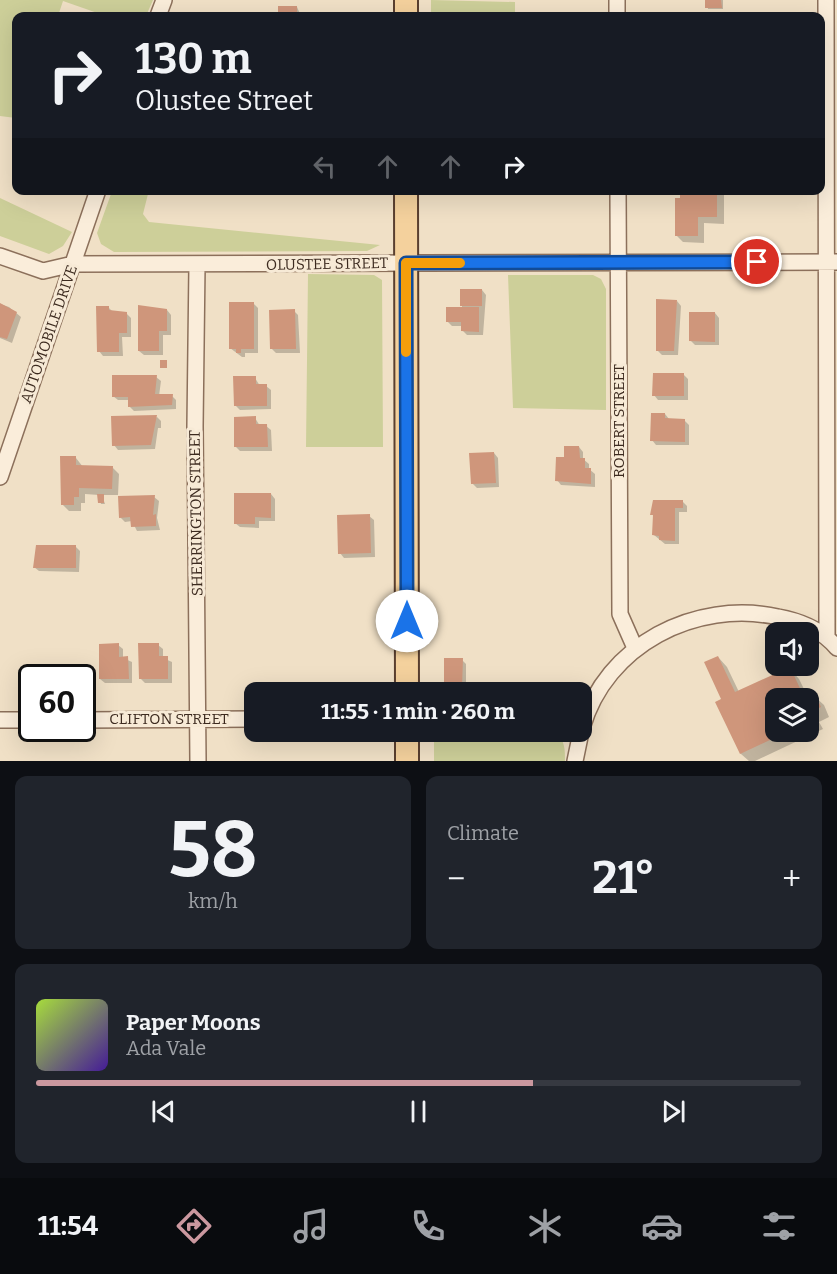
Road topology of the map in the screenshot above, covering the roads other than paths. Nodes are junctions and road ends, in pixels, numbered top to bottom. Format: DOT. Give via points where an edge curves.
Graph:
graph roads {
  1 [pos="826,0"];
  2 [pos="96,195"];
  3 [pos="406,195"];
  4 [pos="618,195"];
  5 [pos="0,256"];
  6 [pos="832,262"];
  7 [pos="406,263"];
  8 [pos="618,263"];
  9 [pos="73,264"];
  10 [pos="197,265"];
  11 [pos="0,477"];
  12 [pos="832,642"];
  13 [pos="635,648"];
  14 [pos="407,682"];
  15 [pos="592,706"];
  16 [pos="244,718"];
  17 [pos="197,719"];
  18 [pos="0,720"];
  19 [pos="18,720"];
  20 [pos="96,720"];
  21 [pos="407,742"];
  22 [pos="579,742"];
  23 [pos="198,761"];
  24 [pos="407,761"];
  25 [pos="575,761"];
  1 -- 6 [label="street"];
  2 -- 9 [label="street, AUTOMOBILE DRIVE"];
  3 -- 7 [label="main road"];
  4 -- 8 [label="street, ROBERT STREET"];
  5 -- 9 [label="street, OLUSTEE STREET" via="43,271"];
  6 -- 8 [label="street, OLUSTEE STREET"];
  6 -- 12 [label="street"];
  7 -- 8 [label="street, OLUSTEE STREET"];
  7 -- 10 [label="street, OLUSTEE STREET"];
  7 -- 14 [label="main road"];
  8 -- 13 [label="street, ROBERT STREET" via="620,614"];
  9 -- 10 [label="street, OLUSTEE STREET"];
  9 -- 11 [label="street, AUTOMOBILE DRIVE"];
  10 -- 17 [label="street, SHERRINGTON STREET"];
  12 -- 13 [label="street" via="795,620 734,612 679,624"];
  13 -- 15 [label="street" via="612,671"];
  16 -- 17 [label="street, CLIFTON STREET"];
  17 -- 20 [label="street, CLIFTON STREET"];
  17 -- 23 [label="street, SHERRINGTON STREET"];
  18 -- 19 [label="street"];
  21 -- 24 [label="main road"];
  22 -- 25 [label="street"];
}
